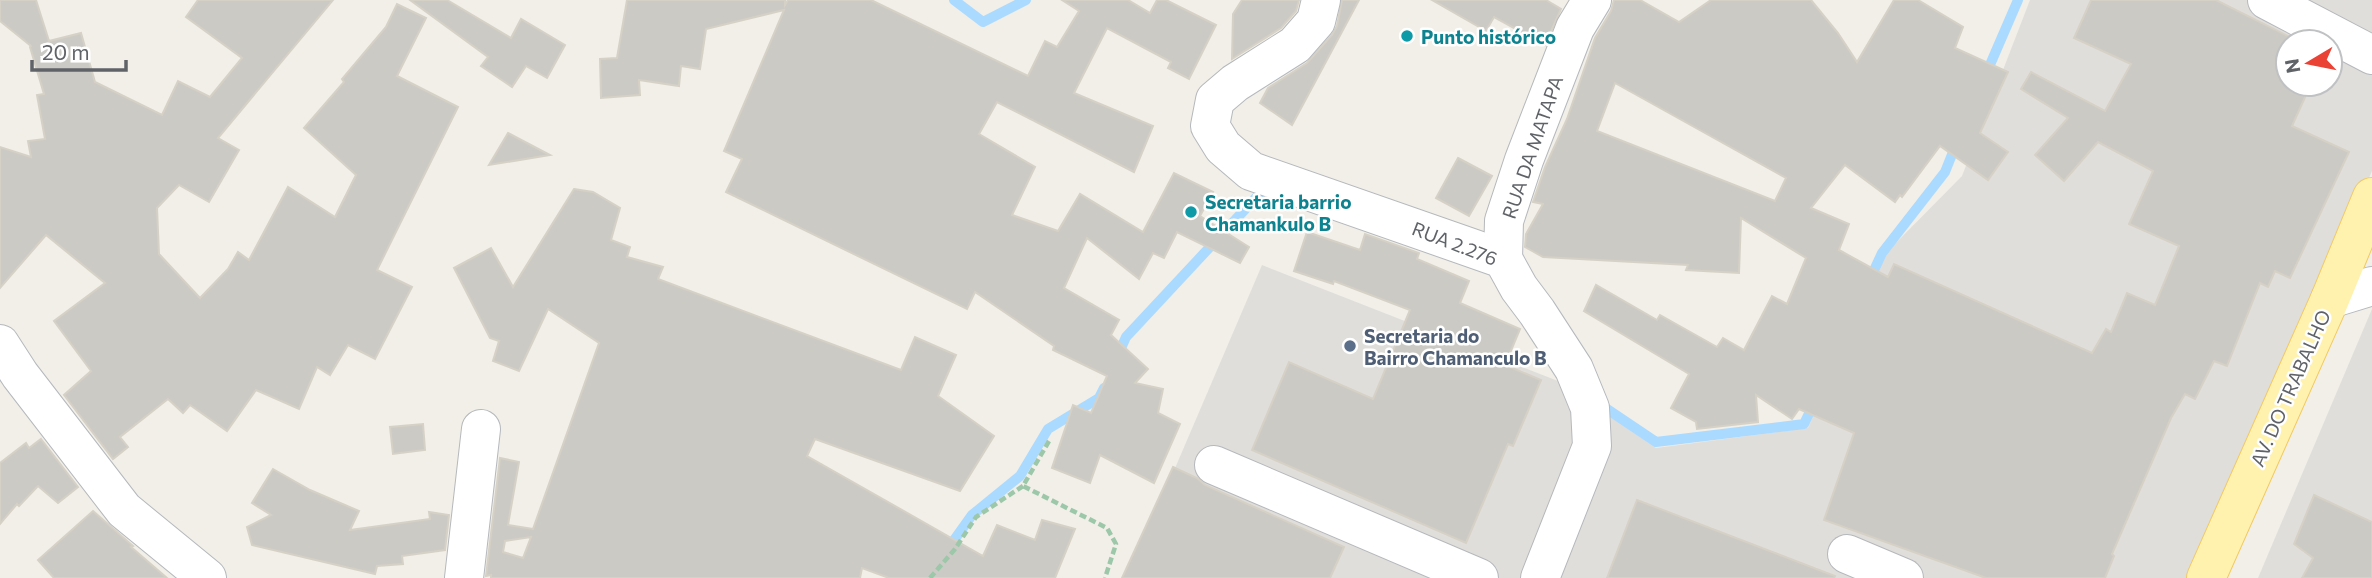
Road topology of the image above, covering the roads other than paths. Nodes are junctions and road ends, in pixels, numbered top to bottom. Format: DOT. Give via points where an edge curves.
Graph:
graph roads {
  1 [pos="1321,0"];
  2 [pos="1592,0"];
  3 [pos="2267,0"];
  4 [pos="2372,55"];
  5 [pos="2372,197"];
  6 [pos="1503,259"];
  7 [pos="2372,286"];
  8 [pos="2330,299"];
  9 [pos="0,344"];
  10 [pos="481,429"];
  11 [pos="1214,465"];
  12 [pos="1847,554"];
  13 [pos="207,578"];
  14 [pos="464,578"];
  15 [pos="1479,578"];
  16 [pos="1539,578"];
  17 [pos="1904,578"];
  18 [pos="2206,578"];
  1 -- 6 [label="street, RUA 2.276" via="1316,22 1295,45 1215,100 1210,126 1223,147 1251,171"];
  2 -- 6 [label="street, RUA DA MATAPA" via="1575,28 1524,160 1504,221"];
  3 -- 4 [label="street"];
  5 -- 8 [label="main road, AV. DO TRABALHO"];
  6 -- 16 [label="street, RUA 2.276" via="1574,369 1590,408 1591,446"];
  7 -- 8 [label="street"];
  8 -- 18 [label="main road, AV. DO TRABALHO"];
  9 -- 13 [label="street" via="124,510"];
  10 -- 14 [label="street"];
  11 -- 15 [label="street"];
  12 -- 17 [label="street"];
}
